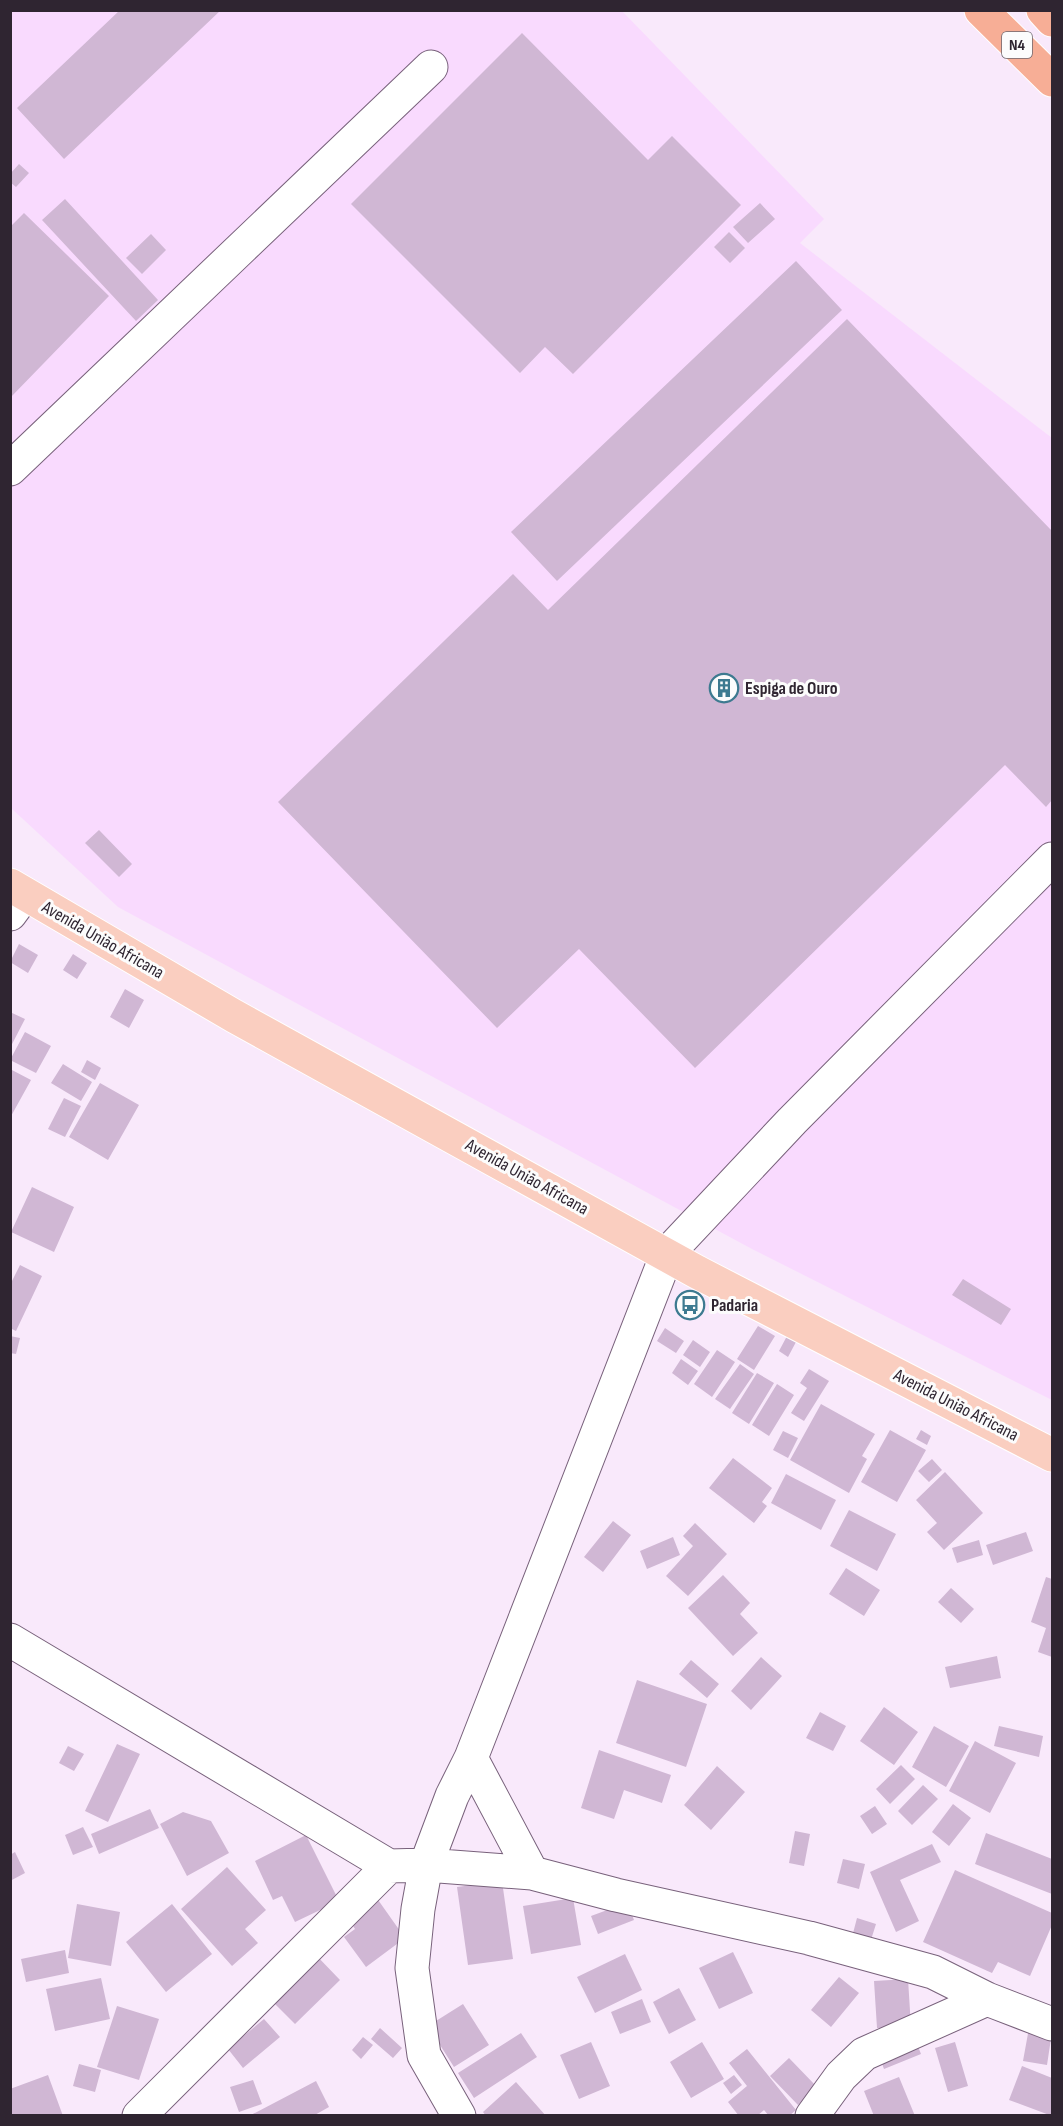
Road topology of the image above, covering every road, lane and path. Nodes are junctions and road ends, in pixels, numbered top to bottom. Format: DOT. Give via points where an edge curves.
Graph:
graph roads {
  1 [pos="981,10"];
  2 [pos="1043,10"];
  3 [pos="1053,20"];
  4 [pos="431,67"];
  5 [pos="1053,80"];
  6 [pos="10,469"];
  7 [pos="1053,859"];
  8 [pos="15,898"];
  9 [pos="667,1254"];
  10 [pos="1053,1455"];
  11 [pos="10,1640"];
  12 [pos="471,1758"];
  13 [pos="426,1865"];
  14 [pos="389,1866"];
  15 [pos="532,1873"];
  16 [pos="987,1999"];
  17 [pos="1053,2024"];
  18 [pos="139,2115"];
  19 [pos="459,2115"];
  20 [pos="812,2115"];
  1 -- 5 [label="highway, N4"];
  2 -- 3 [label="highway, N4"];
  4 -- 6 [label="street"];
  7 -- 9 [label="street" via="792,1121"];
  8 -- 9 [label="main road, Avenida União Africana"];
  9 -- 10 [label="main road, Avenida União Africana"];
  9 -- 12 [label="street"];
  11 -- 14 [label="street"];
  12 -- 13 [label="street"];
  12 -- 15 [label="street"];
  13 -- 14 [label="street"];
  13 -- 15 [label="street"];
  13 -- 19 [label="street" via="412,1968 424,2055"];
  14 -- 18 [label="street"];
  15 -- 16 [label="street" via="809,1938 933,1972"];
  16 -- 17 [label="street"];
  16 -- 20 [label="street" via="864,2054 841,2076"];
}
